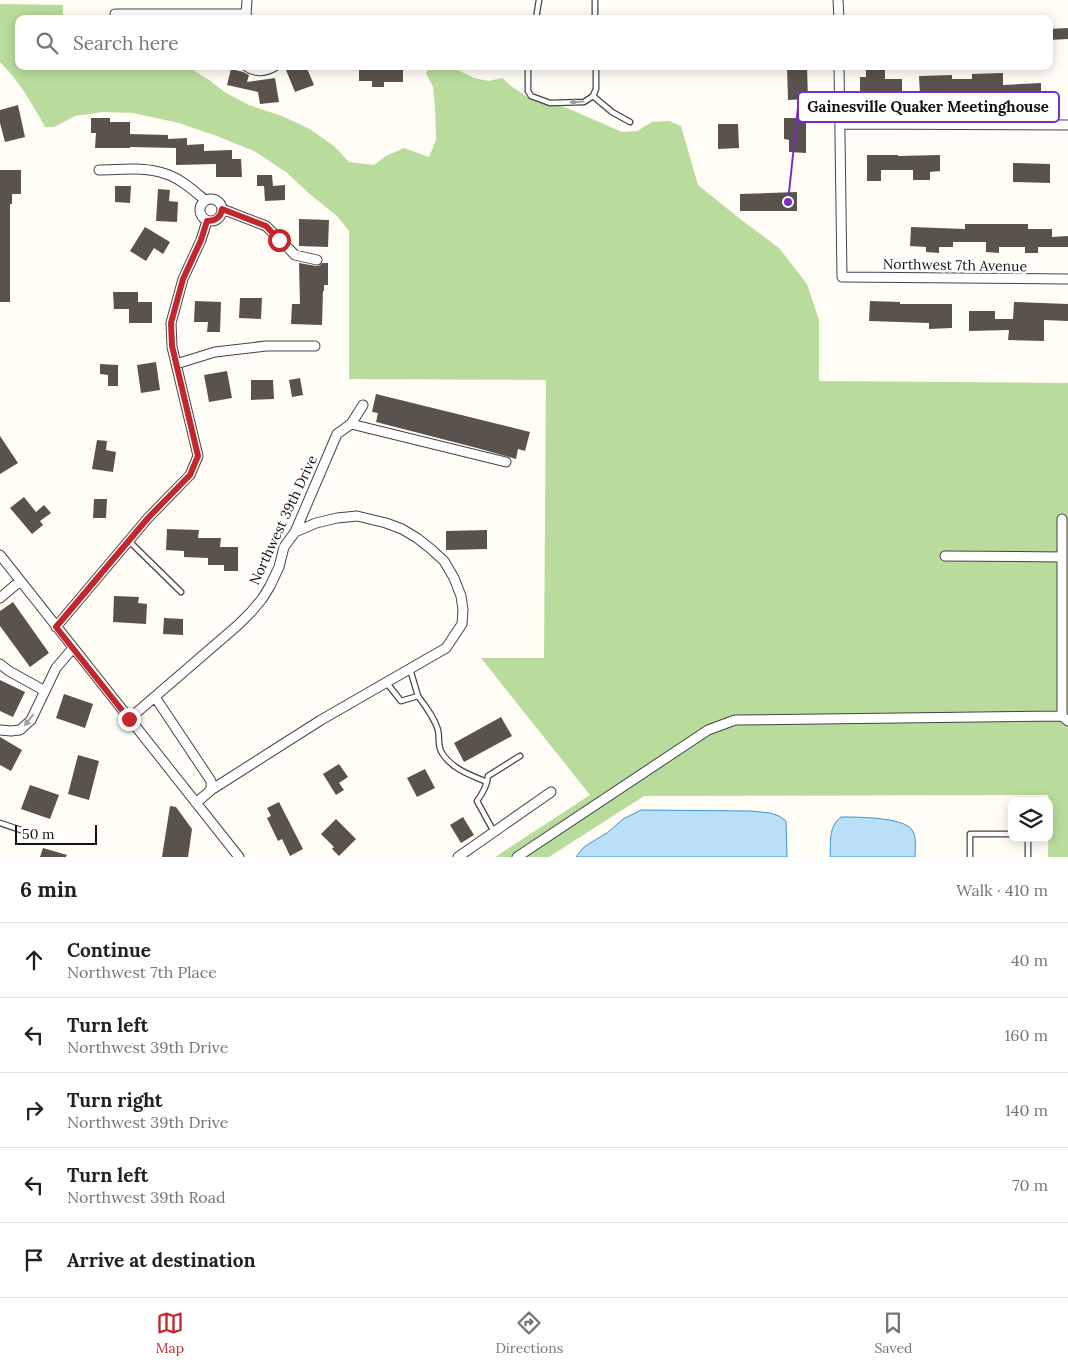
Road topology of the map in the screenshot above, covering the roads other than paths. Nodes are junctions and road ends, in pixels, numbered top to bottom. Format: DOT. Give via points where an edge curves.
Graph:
graph roads {
  1 [pos="247,0"];
  2 [pos="539,0"];
  3 [pos="595,0"];
  4 [pos="838,0"];
  5 [pos="115,14"];
  6 [pos="181,15"];
  7 [pos="247,15"];
  8 [pos="537,15"];
  9 [pos="595,15"];
  10 [pos="838,15"];
  11 [pos="255,70"];
  12 [pos="269,70"];
  13 [pos="528,70"];
  14 [pos="596,70"];
  15 [pos="839,70"];
  16 [pos="593,96"];
  17 [pos="630,122"];
  18 [pos="840,124"];
  19 [pos="1068,125"];
  20 [pos="99,170"];
  21 [pos="205,200"];
  22 [pos="222,209"];
  23 [pos="207,221"];
  24 [pos="317,260"];
  25 [pos="1068,280"];
  26 [pos="315,346"];
  27 [pos="176,364"];
  28 [pos="363,405"];
  29 [pos="350,424"];
  30 [pos="506,462"];
  31 [pos="1062,519"];
  32 [pos="295,532"];
  33 [pos="129,541"];
  34 [pos="0,555"];
  35 [pos="945,556"];
  36 [pos="1062,558"];
  37 [pos="20,582"];
  38 [pos="181,592"];
  39 [pos="0,598"];
  40 [pos="56,627"];
  41 [pos="73,648"];
  42 [pos="0,664"];
  43 [pos="410,669"];
  44 [pos="386,682"];
  45 [pos="45,690"];
  46 [pos="418,696"];
  47 [pos="155,697"];
  48 [pos="129,719"];
  49 [pos="1065,719"];
  50 [pos="0,730"];
  51 [pos="520,756"];
  52 [pos="487,782"];
  53 [pos="211,790"];
  54 [pos="551,792"];
  55 [pos="196,803"];
  56 [pos="0,823"];
  57 [pos="27,832"];
  58 [pos="494,832"];
  59 [pos="1008,834"];
  60 [pos="1028,842"];
  61 [pos="239,857"];
  62 [pos="458,857"];
  63 [pos="517,857"];
  64 [pos="970,857"];
  65 [pos="1028,857"];
  1 -- 7 [label="street"];
  2 -- 8 [label="lane"];
  3 -- 9 [label="lane"];
  4 -- 10 [label="street"];
  5 -- 6 [label="street"];
  11 -- 12 [label="street"];
  16 -- 13 [label="lane, one-way" via="584,102 550,103 531,96"];
  14 -- 16 [label="lane"];
  15 -- 18 [label="street"];
  16 -- 17 [label="lane"];
  18 -- 19 [label="street"];
  18 -- 25 [label="street, Northwest 7th Avenue" via="842,278"];
  20 -- 21 [label="street" via="145,170 166,174 186,184"];
  21 -- 22 [label="street" via="218,201"];
  21 -- 23 [label="street" via="199,211"];
  22 -- 23 [label="street" via="216,220"];
  22 -- 24 [label="street" via="266,226 295,255"];
  23 -- 27 [label="street" via="183,279 171,323"];
  26 -- 27 [label="street" via="266,346 216,352"];
  27 -- 33 [label="street" via="198,456 190,475"];
  28 -- 29 [label="street, Northwest 39th Drive"];
  29 -- 30 [label="street"];
  29 -- 32 [label="street, Northwest 39th Drive" via="338,434"];
  31 -- 36 [label="street"];
  32 -- 43 [label="street" via="316,523 356,516 402,529 444,561 461,596 462,624 446,648"];
  32 -- 47 [label="street, Northwest 39th Drive" via="284,547 270,586 251,612"];
  33 -- 38 [label="lane"];
  33 -- 40 [label="street"];
  34 -- 37 [label="street"];
  35 -- 36 [label="street"];
  36 -- 49 [label="street"];
  37 -- 39 [label="street"];
  37 -- 40 [label="street"];
  40 -- 41 [label="street"];
  41 -- 45 [label="street" via="56,668"];
  41 -- 48 [label="street"];
  42 -- 45 [label="street"];
  43 -- 44 [label="street"];
  43 -- 46 [label="lane"];
  44 -- 46 [label="lane" via="401,701"];
  44 -- 53 [label="street"];
  45 -- 50 [label="street, one-way" via="31,720 20,730"];
  46 -- 52 [label="lane" via="432,717 442,754 458,770"];
  47 -- 48 [label="street, Northwest 39th Drive"];
  47 -- 53 [label="street" via="212,781"];
  48 -- 55 [label="street"];
  49 -- 63 [label="street" via="735,720 708,730"];
  51 -- 52 [label="lane" via="488,776"];
  52 -- 58 [label="lane" via="476,801"];
  53 -- 55 [label="street"];
  54 -- 58 [label="street"];
  55 -- 61 [label="street"];
  56 -- 57 [label="lane"];
  58 -- 62 [label="street"];
  59 -- 64 [label="lane" via="970,834"];
  60 -- 65 [label="lane"];
}
